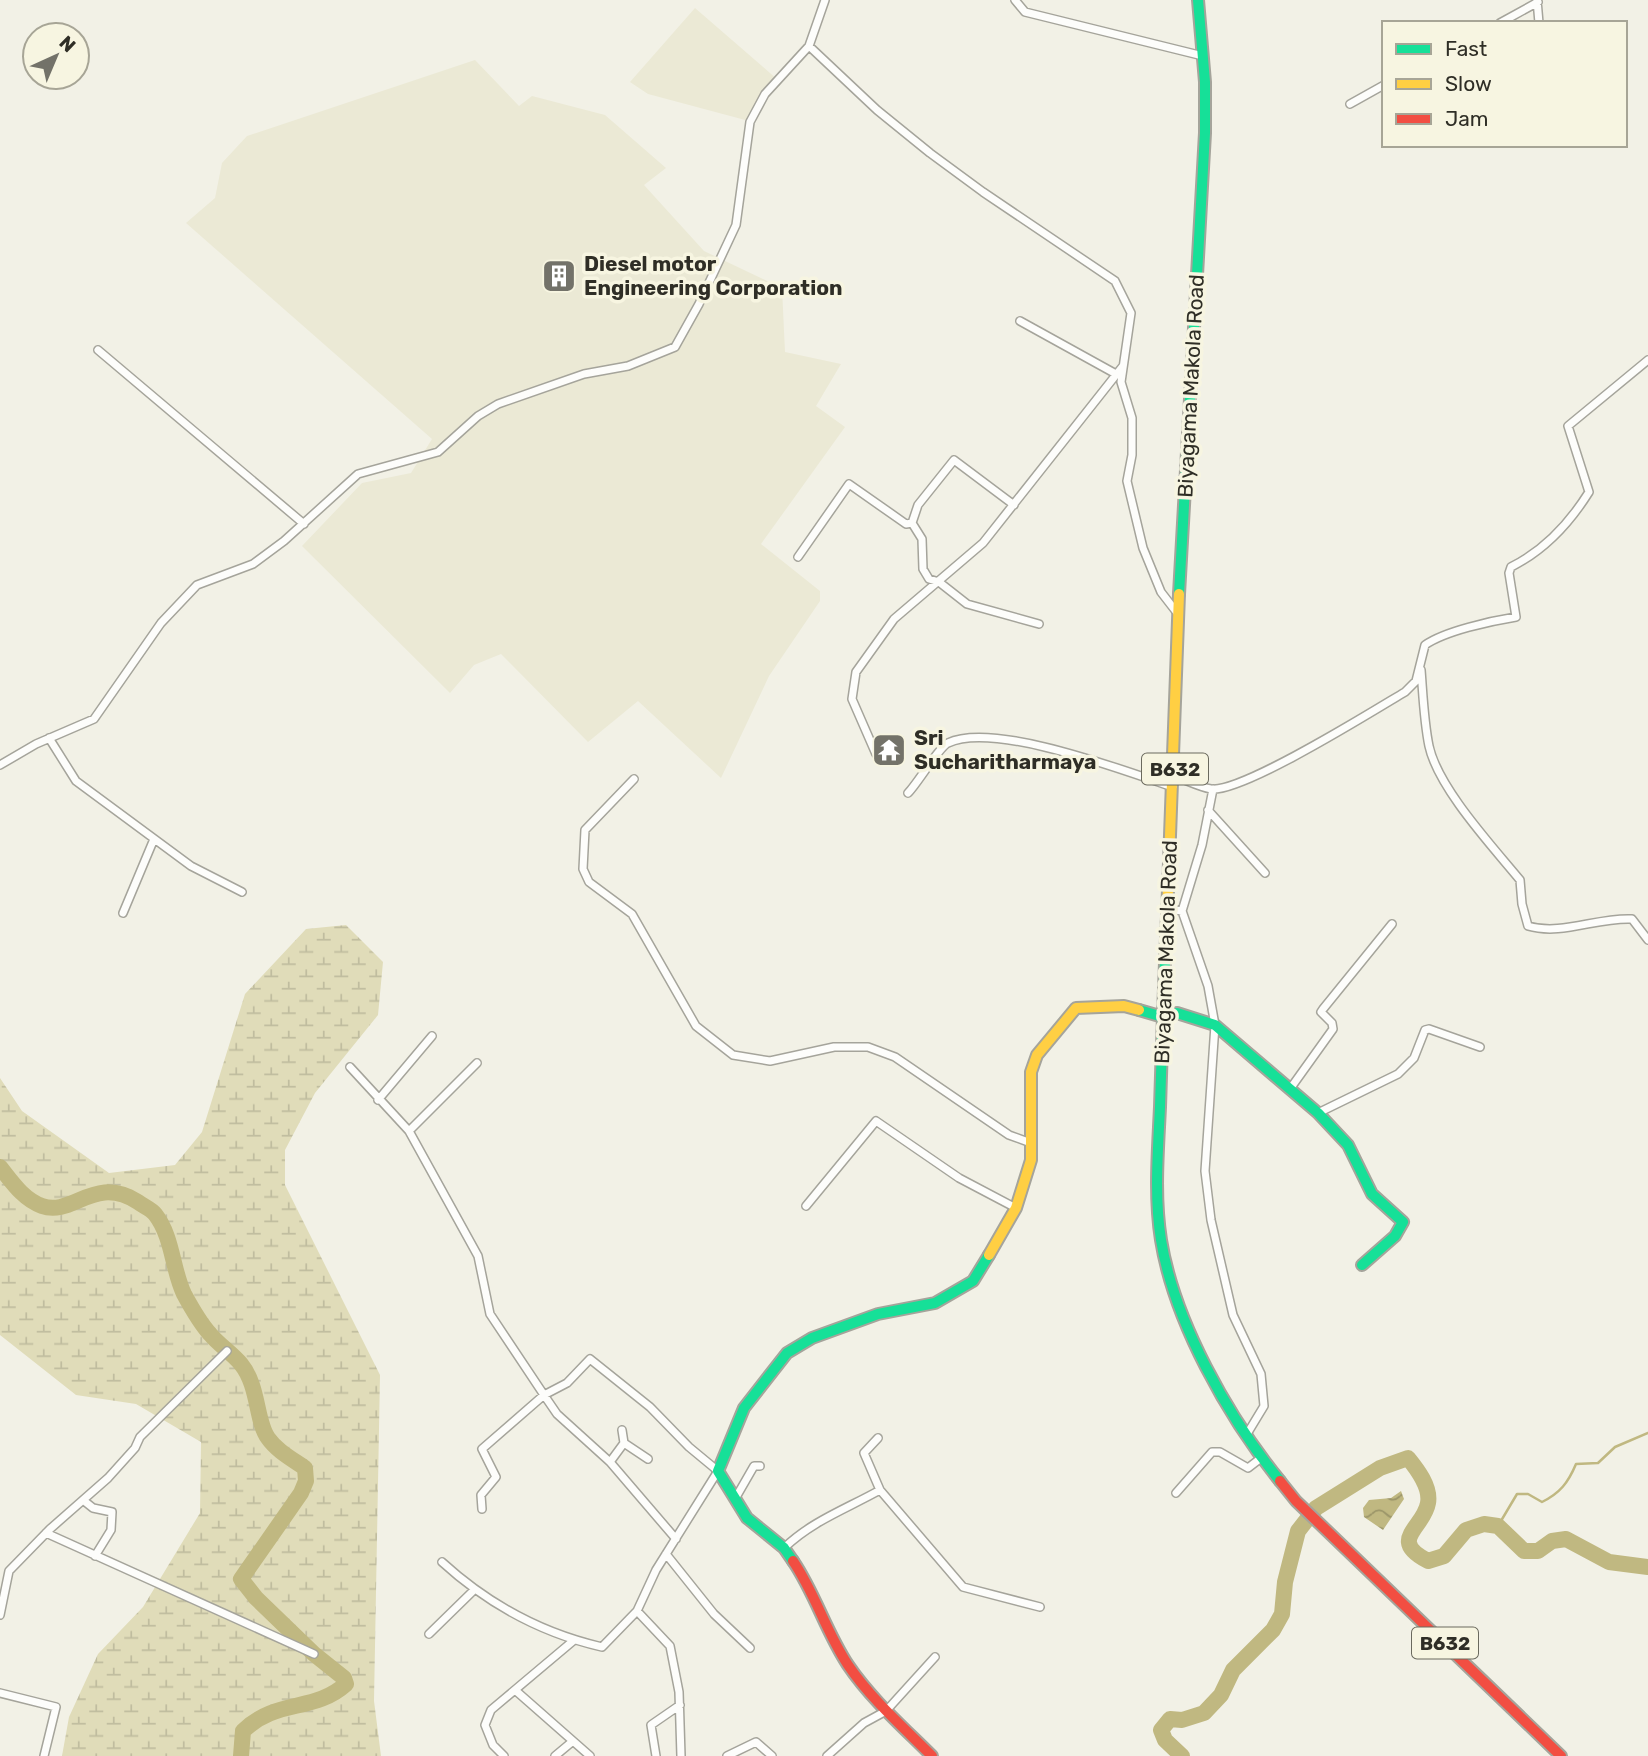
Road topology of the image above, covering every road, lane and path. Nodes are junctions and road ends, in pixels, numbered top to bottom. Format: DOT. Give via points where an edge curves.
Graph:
graph roads {
  1 [pos="825,0"];
  2 [pos="1015,0"];
  3 [pos="1198,0"];
  4 [pos="1537,1"];
  5 [pos="1503,21"];
  6 [pos="1539,21"];
  7 [pos="809,46"];
  8 [pos="1203,56"];
  9 [pos="1382,86"];
  10 [pos="1350,104"];
  11 [pos="1020,321"];
  12 [pos="98,350"];
  13 [pos="1648,360"];
  14 [pos="1123,365"];
  15 [pos="1116,374"];
  16 [pos="1014,505"];
  17 [pos="912,523"];
  18 [pos="304,524"];
  19 [pos="798,557"];
  20 [pos="939,582"];
  21 [pos="1178,615"];
  22 [pos="1039,624"];
  23 [pos="1421,665"];
  24 [pos="49,738"];
  25 [pos="876,754"];
  26 [pos="0,765"];
  27 [pos="634,779"];
  28 [pos="1174,782"];
  29 [pos="1213,789"];
  30 [pos="908,793"];
  31 [pos="1208,810"];
  32 [pos="155,839"];
  33 [pos="1265,873"];
  34 [pos="242,892"];
  35 [pos="1168,909"];
  36 [pos="1182,911"];
  37 [pos="123,913"];
  38 [pos="1392,924"];
  39 [pos="1648,940"];
  40 [pos="1163,1017"];
  41 [pos="1215,1025"];
  42 [pos="432,1036"];
  43 [pos="1480,1047"];
  44 [pos="477,1063"];
  45 [pos="350,1067"];
  46 [pos="1290,1089"];
  47 [pos="379,1100"];
  48 [pos="1318,1113"];
  49 [pos="410,1131"];
  50 [pos="1031,1143"];
  51 [pos="806,1206"];
  52 [pos="1016,1208"];
  53 [pos="1362,1265"];
  54 [pos="227,1351"];
  55 [pos="544,1395"];
  56 [pos="622,1430"];
  57 [pos="1247,1435"];
  58 [pos="878,1438"];
  59 [pos="624,1443"];
  60 [pos="1261,1458"];
  61 [pos="648,1459"];
  62 [pos="610,1462"];
  63 [pos="760,1465"];
  64 [pos="718,1471"];
  65 [pos="880,1490"];
  66 [pos="1176,1493"];
  67 [pos="735,1499"];
  68 [pos="83,1500"];
  69 [pos="482,1508"];
  70 [pos="46,1533"];
  71 [pos="676,1539"];
  72 [pos="784,1548"];
  73 [pos="666,1554"];
  74 [pos="95,1556"];
  75 [pos="442,1562"];
  76 [pos="473,1591"];
  77 [pos="1040,1607"];
  78 [pos="637,1611"];
  79 [pos="0,1615"];
  80 [pos="429,1634"];
  81 [pos="573,1641"];
  82 [pos="750,1648"];
  83 [pos="314,1654"];
  84 [pos="934,1657"];
  85 [pos="514,1690"];
  86 [pos="0,1693"];
  87 [pos="680,1705"];
  88 [pos="886,1710"];
  89 [pos="573,1741"];
  90 [pos="44,1756"];
  91 [pos="503,1756"];
  92 [pos="555,1756"];
  93 [pos="590,1756"];
  94 [pos="656,1756"];
  95 [pos="681,1756"];
  96 [pos="727,1756"];
  97 [pos="772,1756"];
  98 [pos="827,1756"];
  99 [pos="932,1756"];
  100 [pos="1561,1756"];
  1 -- 7 [label="street"];
  2 -- 8 [label="street" via="1025,12"];
  3 -- 8 [label="main road, Biyagama Makola Road / B632"];
  4 -- 5 [label="street"];
  4 -- 6 [label="street"];
  7 -- 14 [label="street" via="930,153 1115,281 1131,313"];
  7 -- 18 [label="street" via="765,94 750,122 736,225 676,347 498,404 438,452 358,474"];
  8 -- 21 [label="main road, Biyagama Makola Road / B632" via="1205,133"];
  9 -- 10 [label="street"];
  11 -- 15 [label="street"];
  12 -- 18 [label="street"];
  13 -- 23 [label="street" via="1568,426 1589,492 1573,518 1533,556 1511,567 1516,617 1441,634 1425,645"];
  14 -- 15 [label="street"];
  14 -- 21 [label="street" via="1121,382 1132,418 1127,481 1143,548 1161,592"];
  15 -- 16 [label="street"];
  16 -- 17 [label="street" via="954,460 918,505"];
  16 -- 20 [label="street" via="983,543"];
  17 -- 19 [label="street" via="906,524 849,484"];
  17 -- 20 [label="street" via="922,539 923,569 929,579"];
  18 -- 24 [label="street" via="253,564 197,585 162,623 94,719"];
  20 -- 22 [label="street" via="967,604"];
  20 -- 25 [label="street" via="894,619 856,672 852,699"];
  21 -- 28 [label="main road, Biyagama Makola Road / B632"];
  23 -- 29 [label="street" via="1416,681 1405,692 1319,744"];
  23 -- 39 [label="street" via="1429,748 1443,779 1490,847 1520,880 1528,926 1544,931 1633,919"];
  24 -- 26 [label="street"];
  24 -- 32 [label="street" via="76,781"];
  27 -- 50 [label="street" via="584,830 583,869 589,882 632,914 696,1026 733,1055 770,1061 834,1047 868,1047 895,1057 1009,1135"];
  28 -- 29 [label="street"];
  28 -- 30 [label="street" via="1021,741 963,738 946,743"];
  28 -- 35 [label="main road, Biyagama Makola Road / B632"];
  29 -- 31 [label="street"];
  31 -- 33 [label="street"];
  31 -- 36 [label="street"];
  32 -- 34 [label="street" via="191,866"];
  32 -- 37 [label="street"];
  35 -- 36 [label="street"];
  35 -- 40 [label="main road, Biyagama Makola Road / B632"];
  36 -- 41 [label="street" via="1208,986"];
  38 -- 46 [label="street" via="1321,1012 1333,1029"];
  40 -- 41 [label="main road" via="1177,1013"];
  40 -- 50 [label="main road" via="1124,1006 1076,1008 1037,1055 1031,1072"];
  40 -- 57 [label="main road, Biyagama Makola Road / B632" via="1157,1181 1161,1240 1175,1300 1195,1347"];
  41 -- 46 [label="main road"];
  41 -- 57 [label="street" via="1205,1171 1233,1315 1261,1374 1264,1406"];
  42 -- 47 [label="street"];
  43 -- 48 [label="street" via="1429,1028 1414,1058 1398,1074"];
  44 -- 49 [label="street"];
  45 -- 47 [label="street"];
  46 -- 48 [label="main road"];
  47 -- 49 [label="street"];
  48 -- 53 [label="main road" via="1348,1145 1372,1194 1403,1222 1395,1236"];
  49 -- 55 [label="street" via="478,1256 490,1314"];
  50 -- 52 [label="main road" via="1031,1160"];
  51 -- 52 [label="street" via="876,1121 959,1178"];
  52 -- 64 [label="main road" via="973,1281 935,1303 878,1314 812,1338 787,1353 744,1408"];
  54 -- 68 [label="street"];
  55 -- 62 [label="street" via="557,1414"];
  55 -- 64 [label="street" via="567,1382 590,1359 650,1406"];
  55 -- 69 [label="street" via="482,1449 496,1477 481,1495"];
  56 -- 59 [label="street"];
  57 -- 60 [label="main road, Biyagama Makola Road / B632"];
  58 -- 65 [label="street" via="864,1453"];
  59 -- 61 [label="street"];
  59 -- 62 [label="street"];
  60 -- 66 [label="street" via="1248,1468 1212,1452"];
  60 -- 100 [label="main road, Biyagama Makola Road / B632" via="1296,1501"];
  62 -- 71 [label="street"];
  63 -- 67 [label="street" via="754,1465"];
  64 -- 67 [label="main road"];
  64 -- 71 [label="street"];
  65 -- 72 [label="street" via="811,1524"];
  65 -- 77 [label="street" via="963,1587"];
  67 -- 72 [label="main road" via="747,1518"];
  68 -- 70 [label="street"];
  68 -- 74 [label="street" via="93,1508 112,1512 111,1530"];
  70 -- 74 [label="street"];
  70 -- 79 [label="street" via="9,1571"];
  71 -- 73 [label="street"];
  72 -- 88 [label="main road" via="807,1582 848,1665"];
  73 -- 78 [label="street"];
  73 -- 82 [label="street" via="714,1614"];
  74 -- 83 [label="street"];
  75 -- 76 [label="street"];
  76 -- 80 [label="street"];
  76 -- 81 [label="street"];
  78 -- 81 [label="street" via="602,1647"];
  78 -- 87 [label="street" via="670,1646"];
  81 -- 85 [label="street"];
  84 -- 88 [label="street"];
  85 -- 89 [label="street"];
  85 -- 91 [label="street" via="491,1710 485,1726"];
  86 -- 90 [label="street" via="56,1707"];
  87 -- 94 [label="street" via="651,1725"];
  87 -- 95 [label="street"];
  88 -- 98 [label="street"];
  88 -- 99 [label="main road"];
  89 -- 92 [label="street"];
  89 -- 93 [label="street"];
  96 -- 97 [label="street" via="756,1742"];
}
